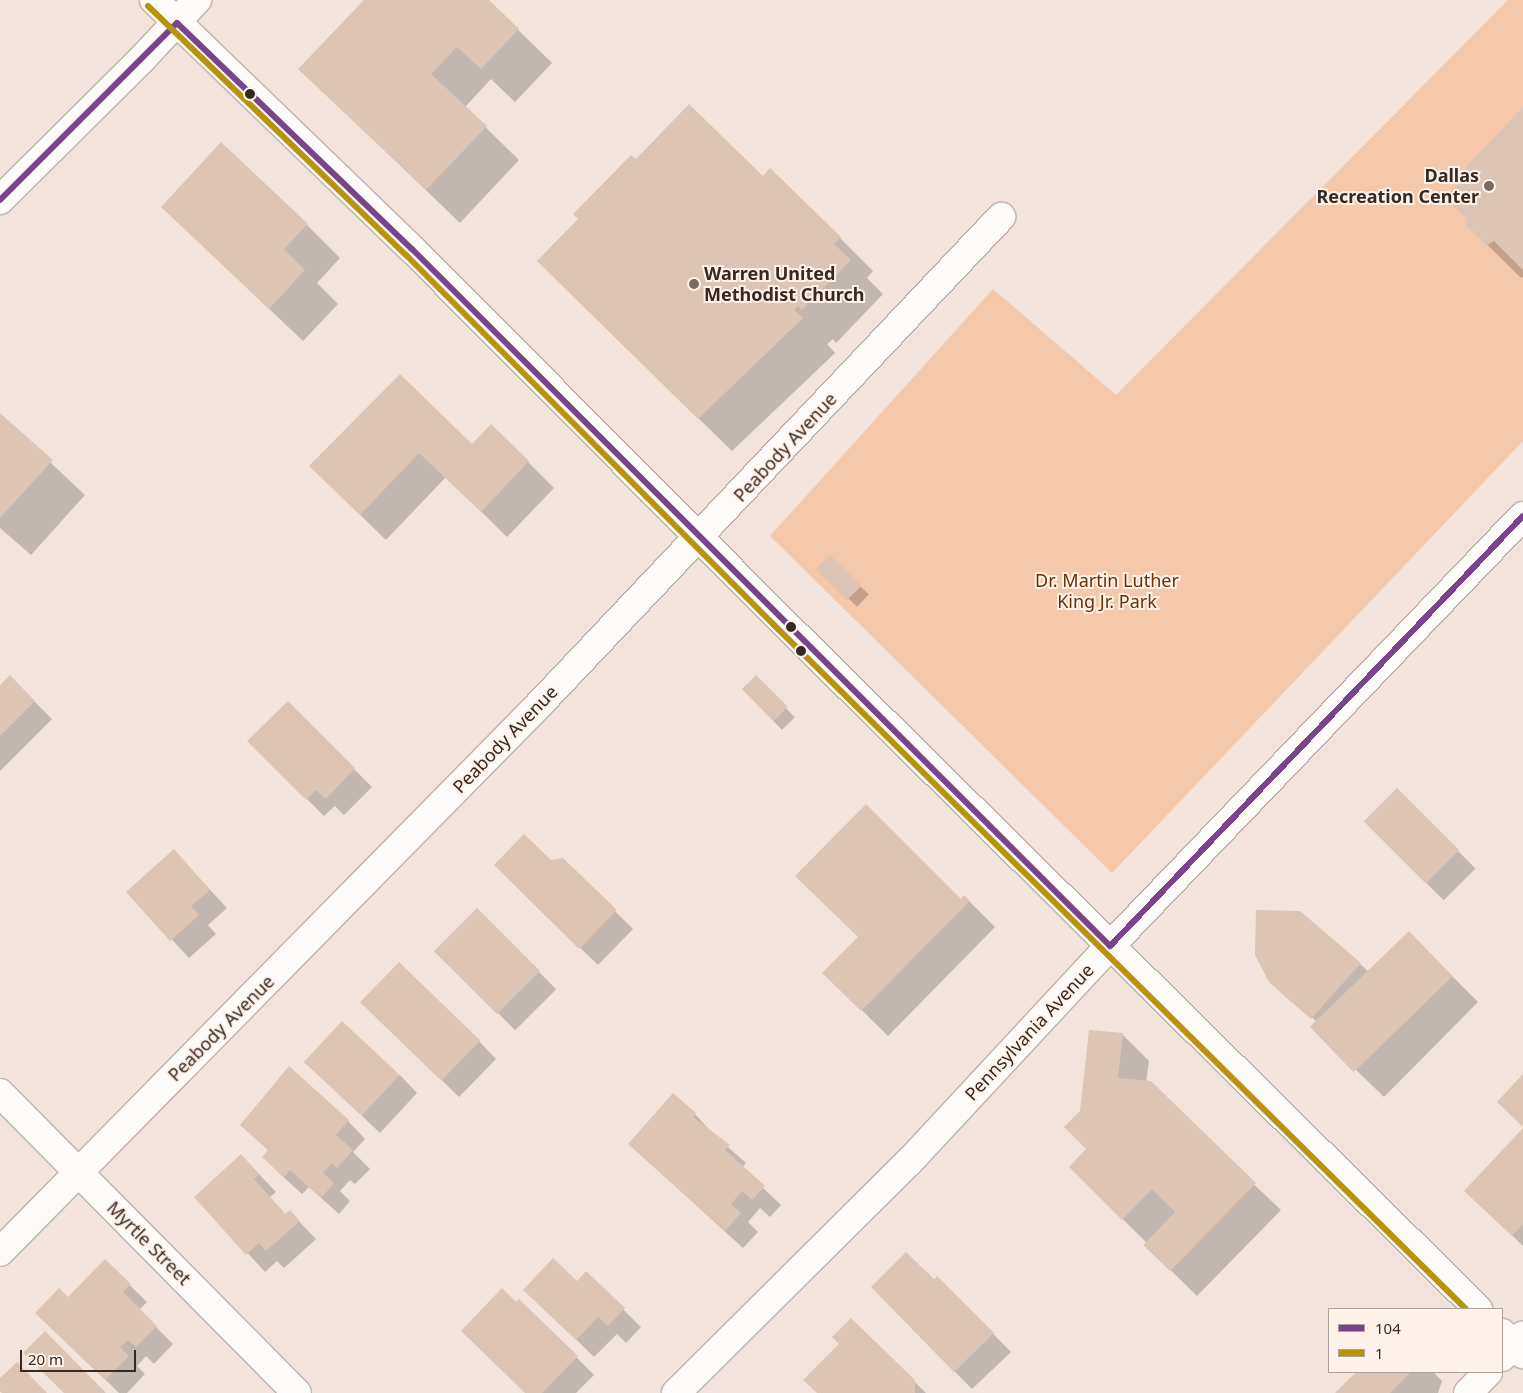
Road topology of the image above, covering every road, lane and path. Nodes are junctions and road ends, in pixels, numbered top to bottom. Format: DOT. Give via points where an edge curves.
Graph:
graph roads {
  1 [pos="154,0"];
  2 [pos="197,0"];
  3 [pos="177,23"];
  4 [pos="0,200"];
  5 [pos="1001,217"];
  6 [pos="1523,516"];
  7 [pos="701,537"];
  8 [pos="1110,946"];
  9 [pos="0,1093"];
  10 [pos="79,1172"];
  11 [pos="0,1252"];
  12 [pos="1477,1308"];
  13 [pos="1487,1373"];
  14 [pos="297,1393"];
  15 [pos="676,1393"];
  16 [pos="1468,1393"];
  1 -- 3 [label="street"];
  2 -- 3 [label="street"];
  3 -- 4 [label="street"];
  3 -- 7 [label="street" via="412,249"];
  5 -- 7 [label="street, Peabody Avenue"];
  6 -- 8 [label="street, Pennsylvania Avenue"];
  7 -- 8 [label="street"];
  7 -- 10 [label="street, Peabody Avenue"];
  8 -- 12 [label="street"];
  8 -- 15 [label="street, Pennsylvania Avenue" via="909,1162"];
  9 -- 10 [label="street, Myrtle Street"];
  10 -- 11 [label="street, Peabody Avenue"];
  10 -- 14 [label="street, Myrtle Street"];
  13 -- 16 [label="street"];
}
